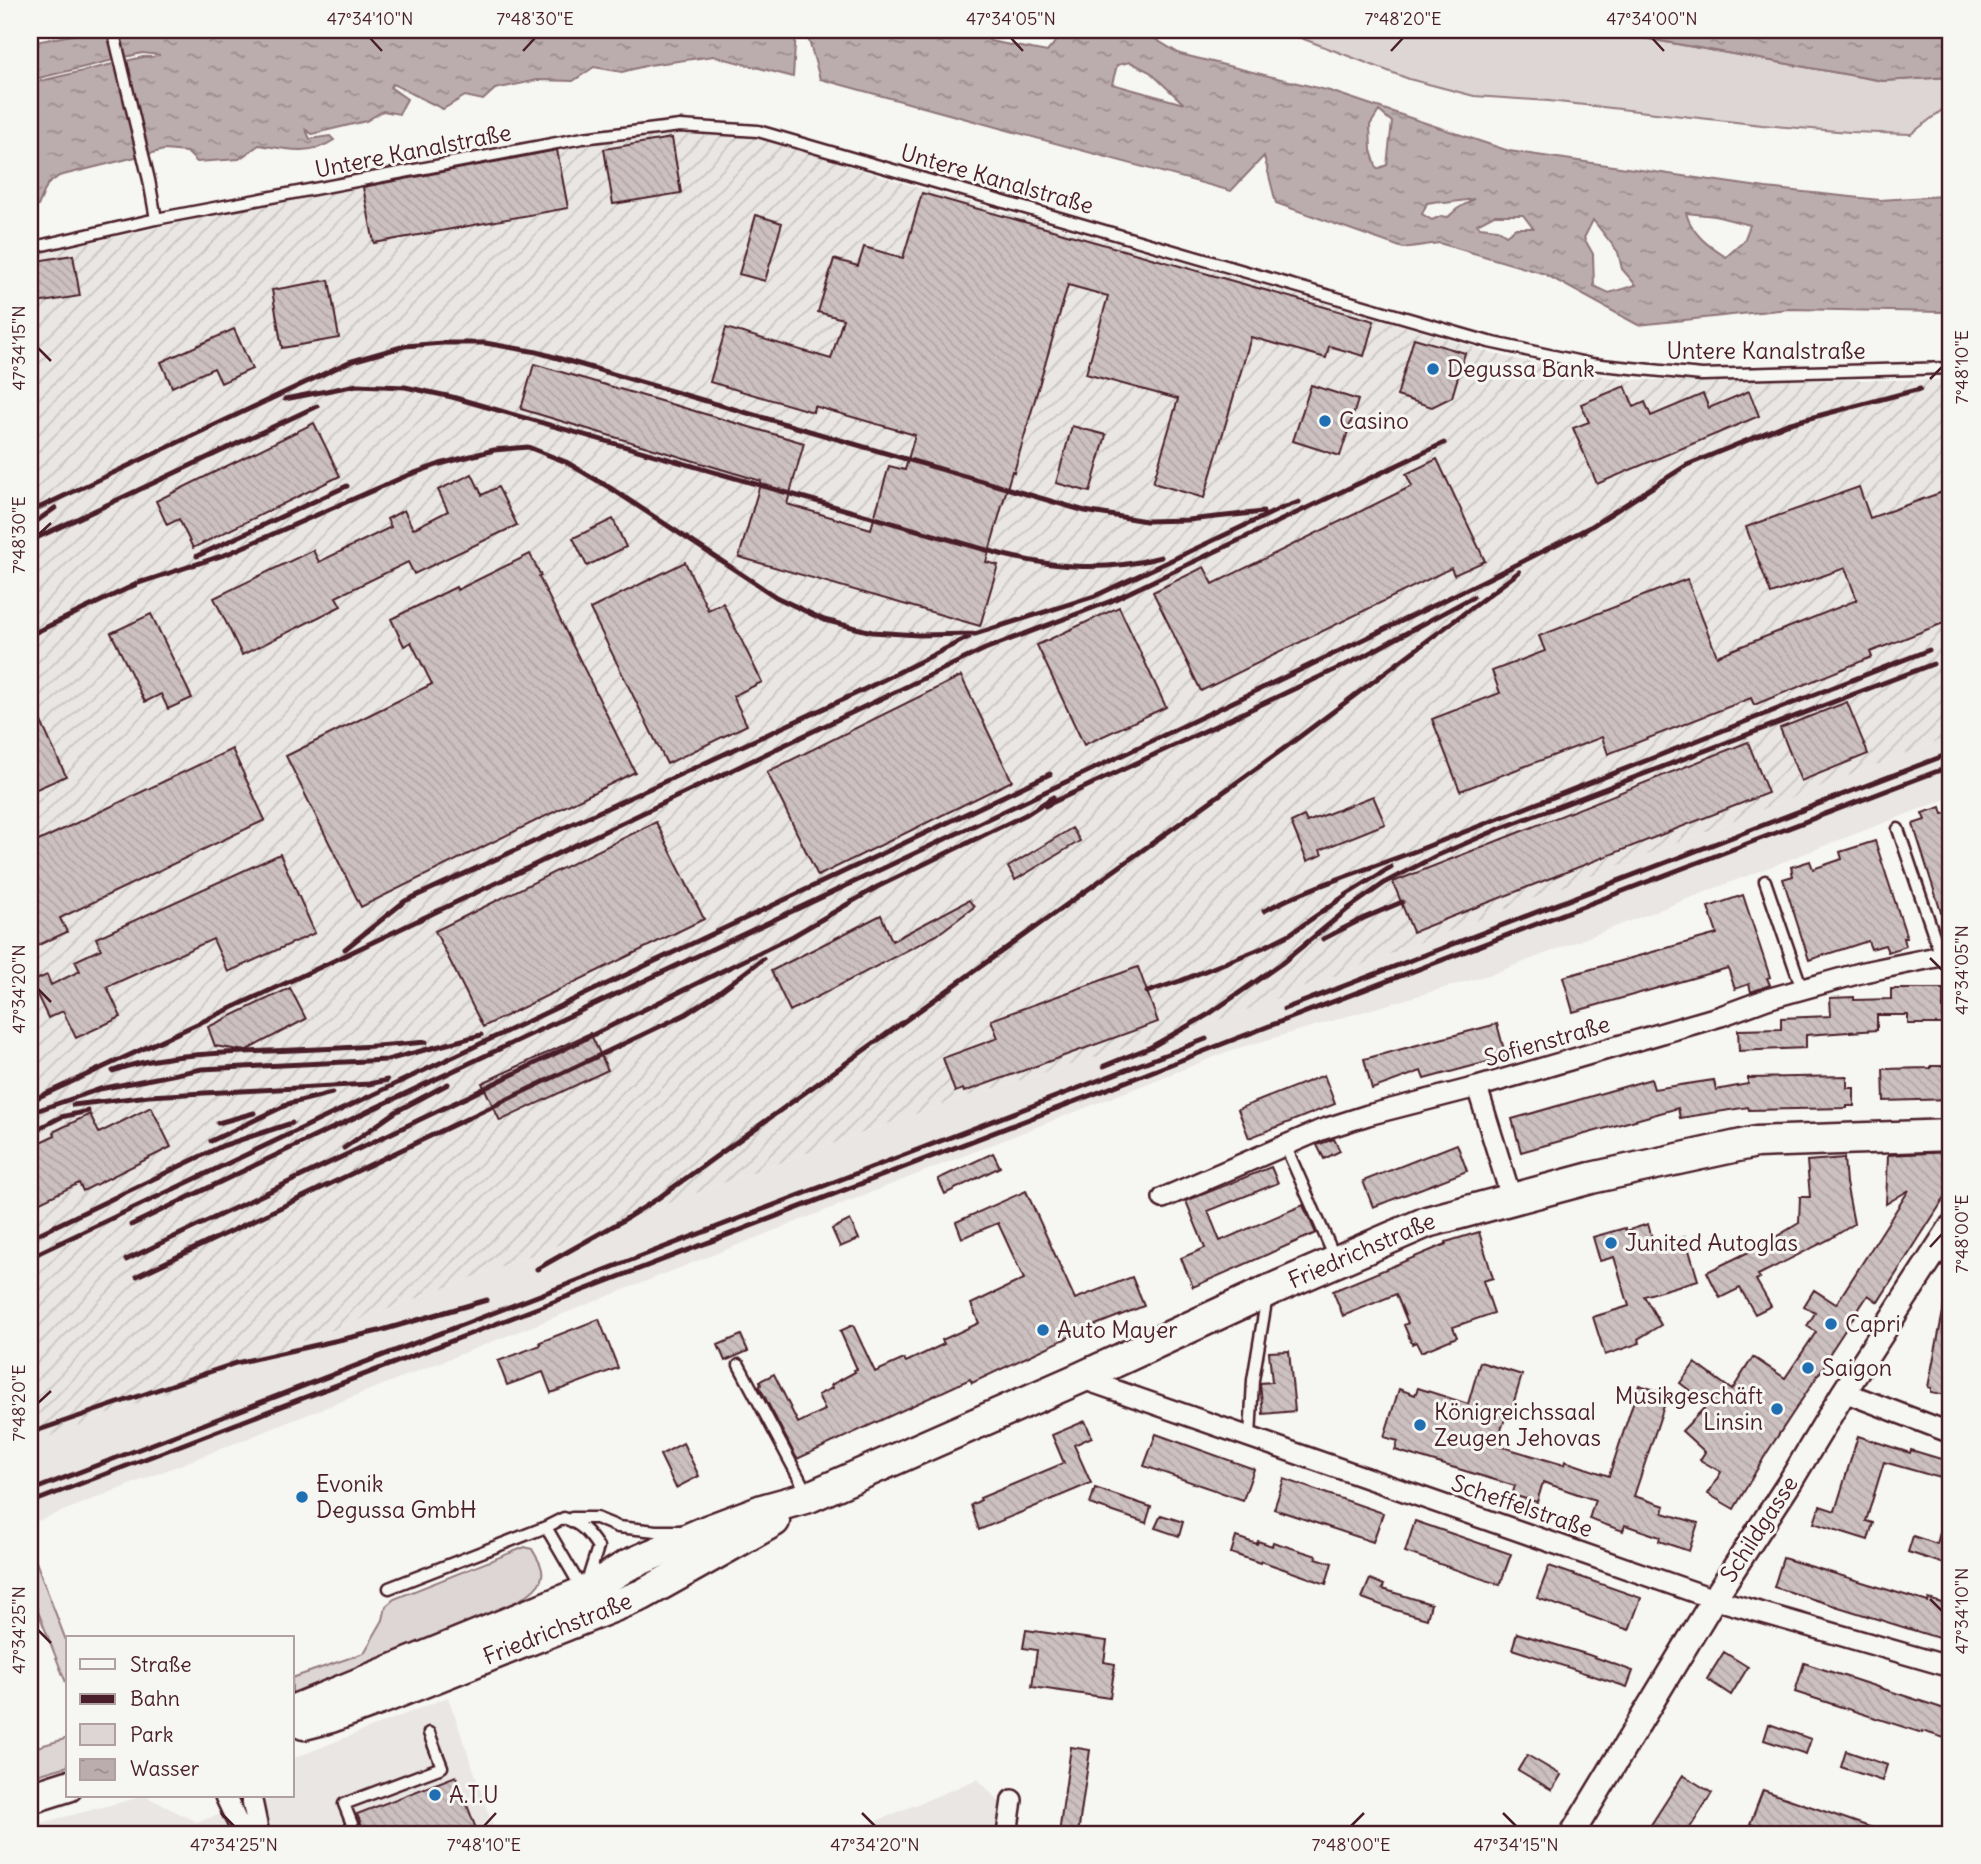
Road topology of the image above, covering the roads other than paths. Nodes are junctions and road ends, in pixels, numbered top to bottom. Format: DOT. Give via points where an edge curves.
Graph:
graph roads {
  1 [pos="113,30"];
  2 [pos="156,219"];
  3 [pos="30,248"];
  4 [pos="1951,368"];
  5 [pos="1898,829"];
  6 [pos="1765,881"];
  7 [pos="1946,955"];
  8 [pos="1802,989"];
  9 [pos="1477,1087"];
  10 [pos="1951,1135"];
  11 [pos="1286,1145"];
  12 [pos="1163,1198"];
  13 [pos="1512,1200"];
  14 [pos="1951,1227"];
  15 [pos="1337,1261"];
  16 [pos="1268,1291"];
  17 [pos="739,1365"];
  18 [pos="1080,1378"];
  19 [pos="1844,1392"];
  20 [pos="1951,1433"];
  21 [pos="1250,1437"];
  22 [pos="809,1497"];
  23 [pos="564,1518"];
  24 [pos="546,1527"];
  25 [pos="709,1530"];
  26 [pos="389,1588"];
  27 [pos="584,1592"];
  28 [pos="1714,1599"];
  29 [pos="1951,1667"];
  30 [pos="294,1710"];
  31 [pos="294,1726"];
  32 [pos="429,1733"];
  33 [pos="66,1787"];
  34 [pos="30,1798"];
  35 [pos="225,1798"];
  36 [pos="251,1798"];
  37 [pos="1012,1800"];
  38 [pos="243,1834"];
  39 [pos="259,1834"];
  40 [pos="356,1834"];
  41 [pos="1007,1834"];
  42 [pos="1573,1834"];
  1 -- 2 [label="lane"];
  2 -- 3 [label="lane, Untere Kanalstraße"];
  2 -- 4 [label="lane, Untere Kanalstraße" via="583,138 680,126 758,131 1489,342 1591,364 1702,375"];
  5 -- 7 [label="lane"];
  6 -- 8 [label="lane"];
  7 -- 8 [label="street, Sofienstraße"];
  8 -- 9 [label="street, Sofienstraße"];
  9 -- 11 [label="street, Sofienstraße" via="1368,1115"];
  9 -- 13 [label="street"];
  10 -- 13 [label="main road, Friedrichstraße" via="1756,1142"];
  11 -- 12 [label="street, Sofienstraße"];
  11 -- 15 [label="lane"];
  13 -- 15 [label="main road, Friedrichstraße" via="1427,1222"];
  14 -- 19 [label="street, Schildgasse"];
  15 -- 16 [label="main road, Friedrichstraße"];
  16 -- 18 [label="main road, Friedrichstraße"];
  16 -- 21 [label="lane" via="1253,1380"];
  17 -- 22 [label="lane"];
  18 -- 21 [label="street, Scheffelstraße"];
  18 -- 22 [label="main road, Friedrichstraße"];
  19 -- 20 [label="street"];
  19 -- 28 [label="street, Schildgasse"];
  21 -- 28 [label="street, Scheffelstraße"];
  22 -- 25 [label="main road, Friedrichstraße"];
  22 -- 31 [label="main road, Friedrichstraße" via="766,1527 642,1595 331,1717"];
  23 -- 24 [label="lane"];
  23 -- 25 [label="lane" via="596,1518 618,1527 656,1531"];
  23 -- 27 [label="lane" via="588,1532 598,1547"];
  24 -- 26 [label="lane"];
  24 -- 27 [label="lane"];
  25 -- 27 [label="main road, Friedrichstraße" via="628,1565"];
  27 -- 30 [label="main road, Friedrichstraße"];
  28 -- 29 [label="street, Scheffelstraße"];
  28 -- 42 [label="street, Schildgasse"];
  32 -- 40 [label="lane" via="442,1767 344,1804"];
  33 -- 34 [label="main road"];
  35 -- 38 [label="street"];
  36 -- 39 [label="street"];
  37 -- 41 [label="street"];
}
